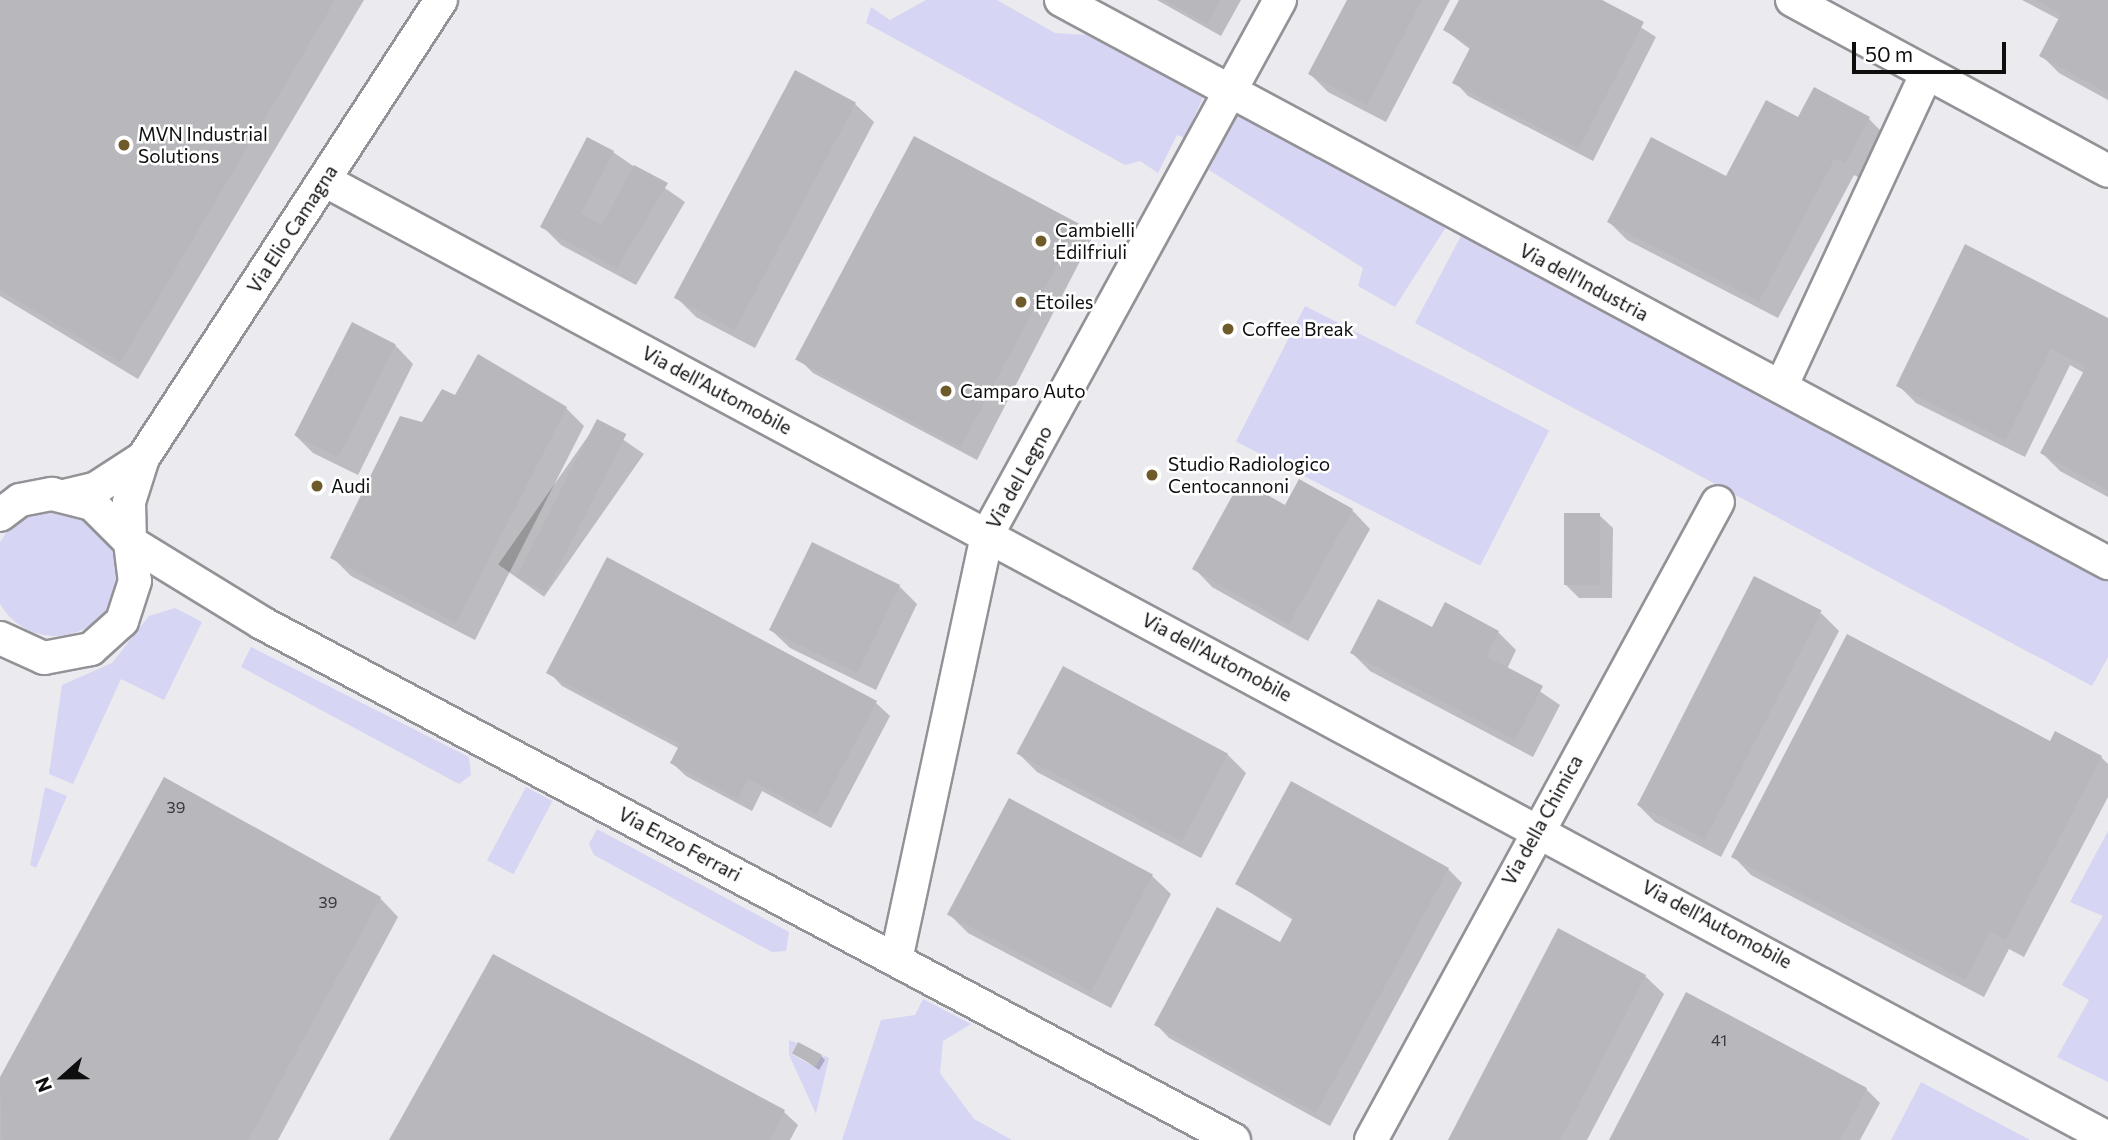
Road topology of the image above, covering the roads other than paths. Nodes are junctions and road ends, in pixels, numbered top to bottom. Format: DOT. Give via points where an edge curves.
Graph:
graph roads {
  1 [pos="441,0"];
  2 [pos="1061,0"];
  3 [pos="1280,0"];
  4 [pos="1801,2"];
  5 [pos="1927,73"];
  6 [pos="1231,92"];
  7 [pos="2108,170"];
  8 [pos="324,180"];
  9 [pos="1781,387"];
  10 [pos="144,458"];
  11 [pos="68,495"];
  12 [pos="1718,502"];
  13 [pos="7,506"];
  14 [pos="988,535"];
  15 [pos="130,542"];
  16 [pos="2108,563"];
  17 [pos="0,638"];
  18 [pos="1537,828"];
  19 [pos="896,960"];
  20 [pos="2108,1138"];
  21 [pos="1234,1140"];
  22 [pos="1371,1140"];
  1 -- 8 [label="street, Via Elio Camagna"];
  2 -- 6 [label="street, Via dell'Industria"];
  3 -- 6 [label="street, Via del Legno"];
  4 -- 5 [label="street"];
  5 -- 7 [label="street"];
  5 -- 9 [label="street"];
  6 -- 9 [label="street, Via dell'Industria"];
  6 -- 14 [label="street, Via del Legno"];
  8 -- 10 [label="street, Via Elio Camagna"];
  8 -- 14 [label="street, Via dell'Automobile"];
  9 -- 16 [label="street, Via dell'Industria"];
  10 -- 11 [label="street, Via Elio Camagna" via="95,489"];
  10 -- 15 [label="street, Via Elio Camagna" via="129,502"];
  11 -- 13 [label="street, Via Elio Camagna"];
  11 -- 15 [label="street, Via Enzo Ferrari" via="106,514"];
  12 -- 18 [label="street, Via della Chimica"];
  14 -- 18 [label="street, Via dell'Automobile"];
  14 -- 19 [label="street, Via del Legno"];
  15 -- 17 [label="street, Via Elio Camagna" via="131,602 108,637 70,657 44,658"];
  15 -- 19 [label="street, Via Enzo Ferrari" via="262,623"];
  18 -- 20 [label="street, Via dell'Automobile"];
  18 -- 22 [label="street, Via della Chimica"];
  19 -- 21 [label="street, Via Enzo Ferrari"];
}
